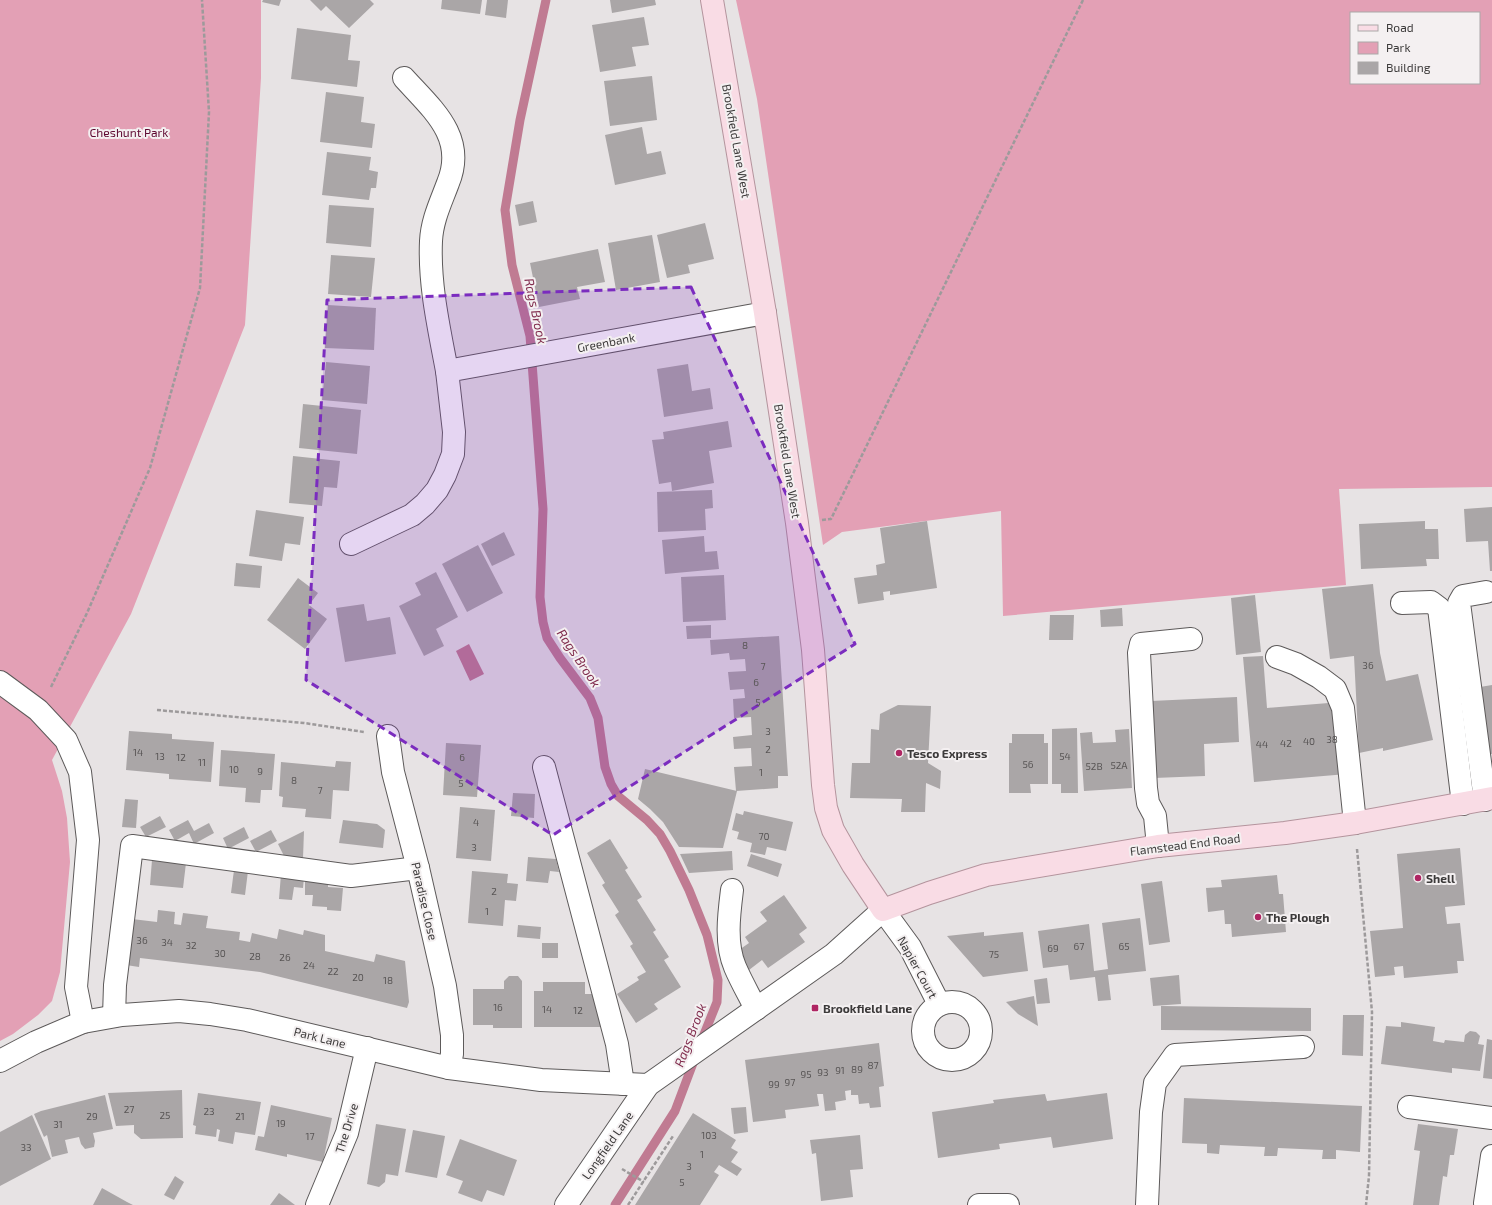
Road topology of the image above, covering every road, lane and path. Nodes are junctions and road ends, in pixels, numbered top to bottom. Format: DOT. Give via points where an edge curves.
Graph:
graph roads {
  1 [pos="202,0"];
  2 [pos="712,0"];
  3 [pos="1083,0"];
  4 [pos="404,78"];
  5 [pos="765,313"];
  6 [pos="447,370"];
  7 [pos="797,522"];
  8 [pos="351,544"];
  9 [pos="1486,592"];
  10 [pos="1402,603"];
  11 [pos="1190,639"];
  12 [pos="1277,657"];
  13 [pos="0,682"];
  14 [pos="38,710"];
  15 [pos="157,710"];
  16 [pos="388,736"];
  17 [pos="544,767"];
  18 [pos="1488,799"];
  19 [pos="1463,804"];
  20 [pos="1355,823"];
  21 [pos="1158,846"];
  22 [pos="418,868"];
  23 [pos="732,890"];
  24 [pos="883,910"];
  25 [pos="939,1004"];
  26 [pos="756,1009"];
  27 [pos="114,1016"];
  28 [pos="83,1022"];
  29 [pos="1303,1047"];
  30 [pos="367,1048"];
  31 [pos="0,1061"];
  32 [pos="449,1068"];
  33 [pos="622,1084"];
  34 [pos="648,1085"];
  35 [pos="1409,1107"];
  36 [pos="1492,1118"];
  37 [pos="673,1136"];
  38 [pos="1492,1156"];
  39 [pos="623,1169"];
  40 [pos="644,1182"];
  41 [pos="1485,1203"];
  42 [pos="317,1205"];
  43 [pos="566,1205"];
  44 [pos="628,1205"];
  45 [pos="979,1205"];
  46 [pos="1008,1205"];
  47 [pos="1147,1205"];
  48 [pos="1366,1205"];
  1 -- 14 [label="path" via="209,112 200,288 150,468 87,613"];
  2 -- 5 [label="main road, Brookfield Lane West"];
  3 -- 7 [label="path" via="831,519"];
  4 -- 6 [label="street" via="439,118 448,131 453,146 454,161 449,181 436,212 430,268"];
  5 -- 6 [label="street, Greenbank"];
  5 -- 7 [label="main road, Brookfield Lane West"];
  6 -- 8 [label="street" via="454,432 453,454 437,490 412,515"];
  7 -- 24 [label="main road, Brookfield Lane West" via="813,650 822,785 826,808 836,836"];
  9 -- 18 [label="street" via="1463,596 1459,603"];
  10 -- 19 [label="street" via="1431,602 1439,608"];
  11 -- 21 [label="street" via="1141,644 1139,652 1146,788 1148,803 1155,816"];
  12 -- 20 [label="street" via="1296,664 1335,689 1343,708"];
  13 -- 14 [label="street"];
  14 -- 28 [label="street" via="66,740 80,772 88,840 76,987"];
  15 -- 16 [label="path" via="304,723"];
  16 -- 22 [label="street, Paradise Close" via="394,778"];
  17 -- 33 [label="street" via="617,1044"];
  18 -- 19 [label="main road, Flamstead End Road"];
  19 -- 20 [label="main road, Flamstead End Road"];
  20 -- 21 [label="main road, Flamstead End Road"];
  20 -- 48 [label="path" via="1372,1012 1369,1176"];
  21 -- 24 [label="main road, Flamstead End Road" via="986,875"];
  22 -- 27 [label="street" via="351,876 132,846 115,985"];
  22 -- 32 [label="street, Paradise Close" via="451,1023 452,1054"];
  23 -- 26 [label="street" via="730,948 734,966"];
  24 -- 25 [label="street, Napier Court" via="910,947"];
  24 -- 26 [label="street, Longfield Lane" via="834,954"];
  26 -- 34 [label="street, Longfield Lane"];
  27 -- 28 [label="street, Park Lane"];
  27 -- 30 [label="street, Park Lane" via="179,1011 210,1014"];
  28 -- 31 [label="street, Park Lane"];
  29 -- 47 [label="street" via="1175,1055 1155,1083 1151,1112"];
  30 -- 32 [label="street, Park Lane"];
  30 -- 42 [label="street, The Drive" via="346,1132"];
  32 -- 33 [label="street, Park Lane" via="541,1080"];
  33 -- 34 [label="street, Park Lane"];
  34 -- 43 [label="street, Longfield Lane"];
  35 -- 36 [label="street"];
  37 -- 40 [label="path"];
  38 -- 41 [label="street"];
  39 -- 40 [label="path"];
  40 -- 44 [label="path"];
  45 -- 46 [label="street"];
}
